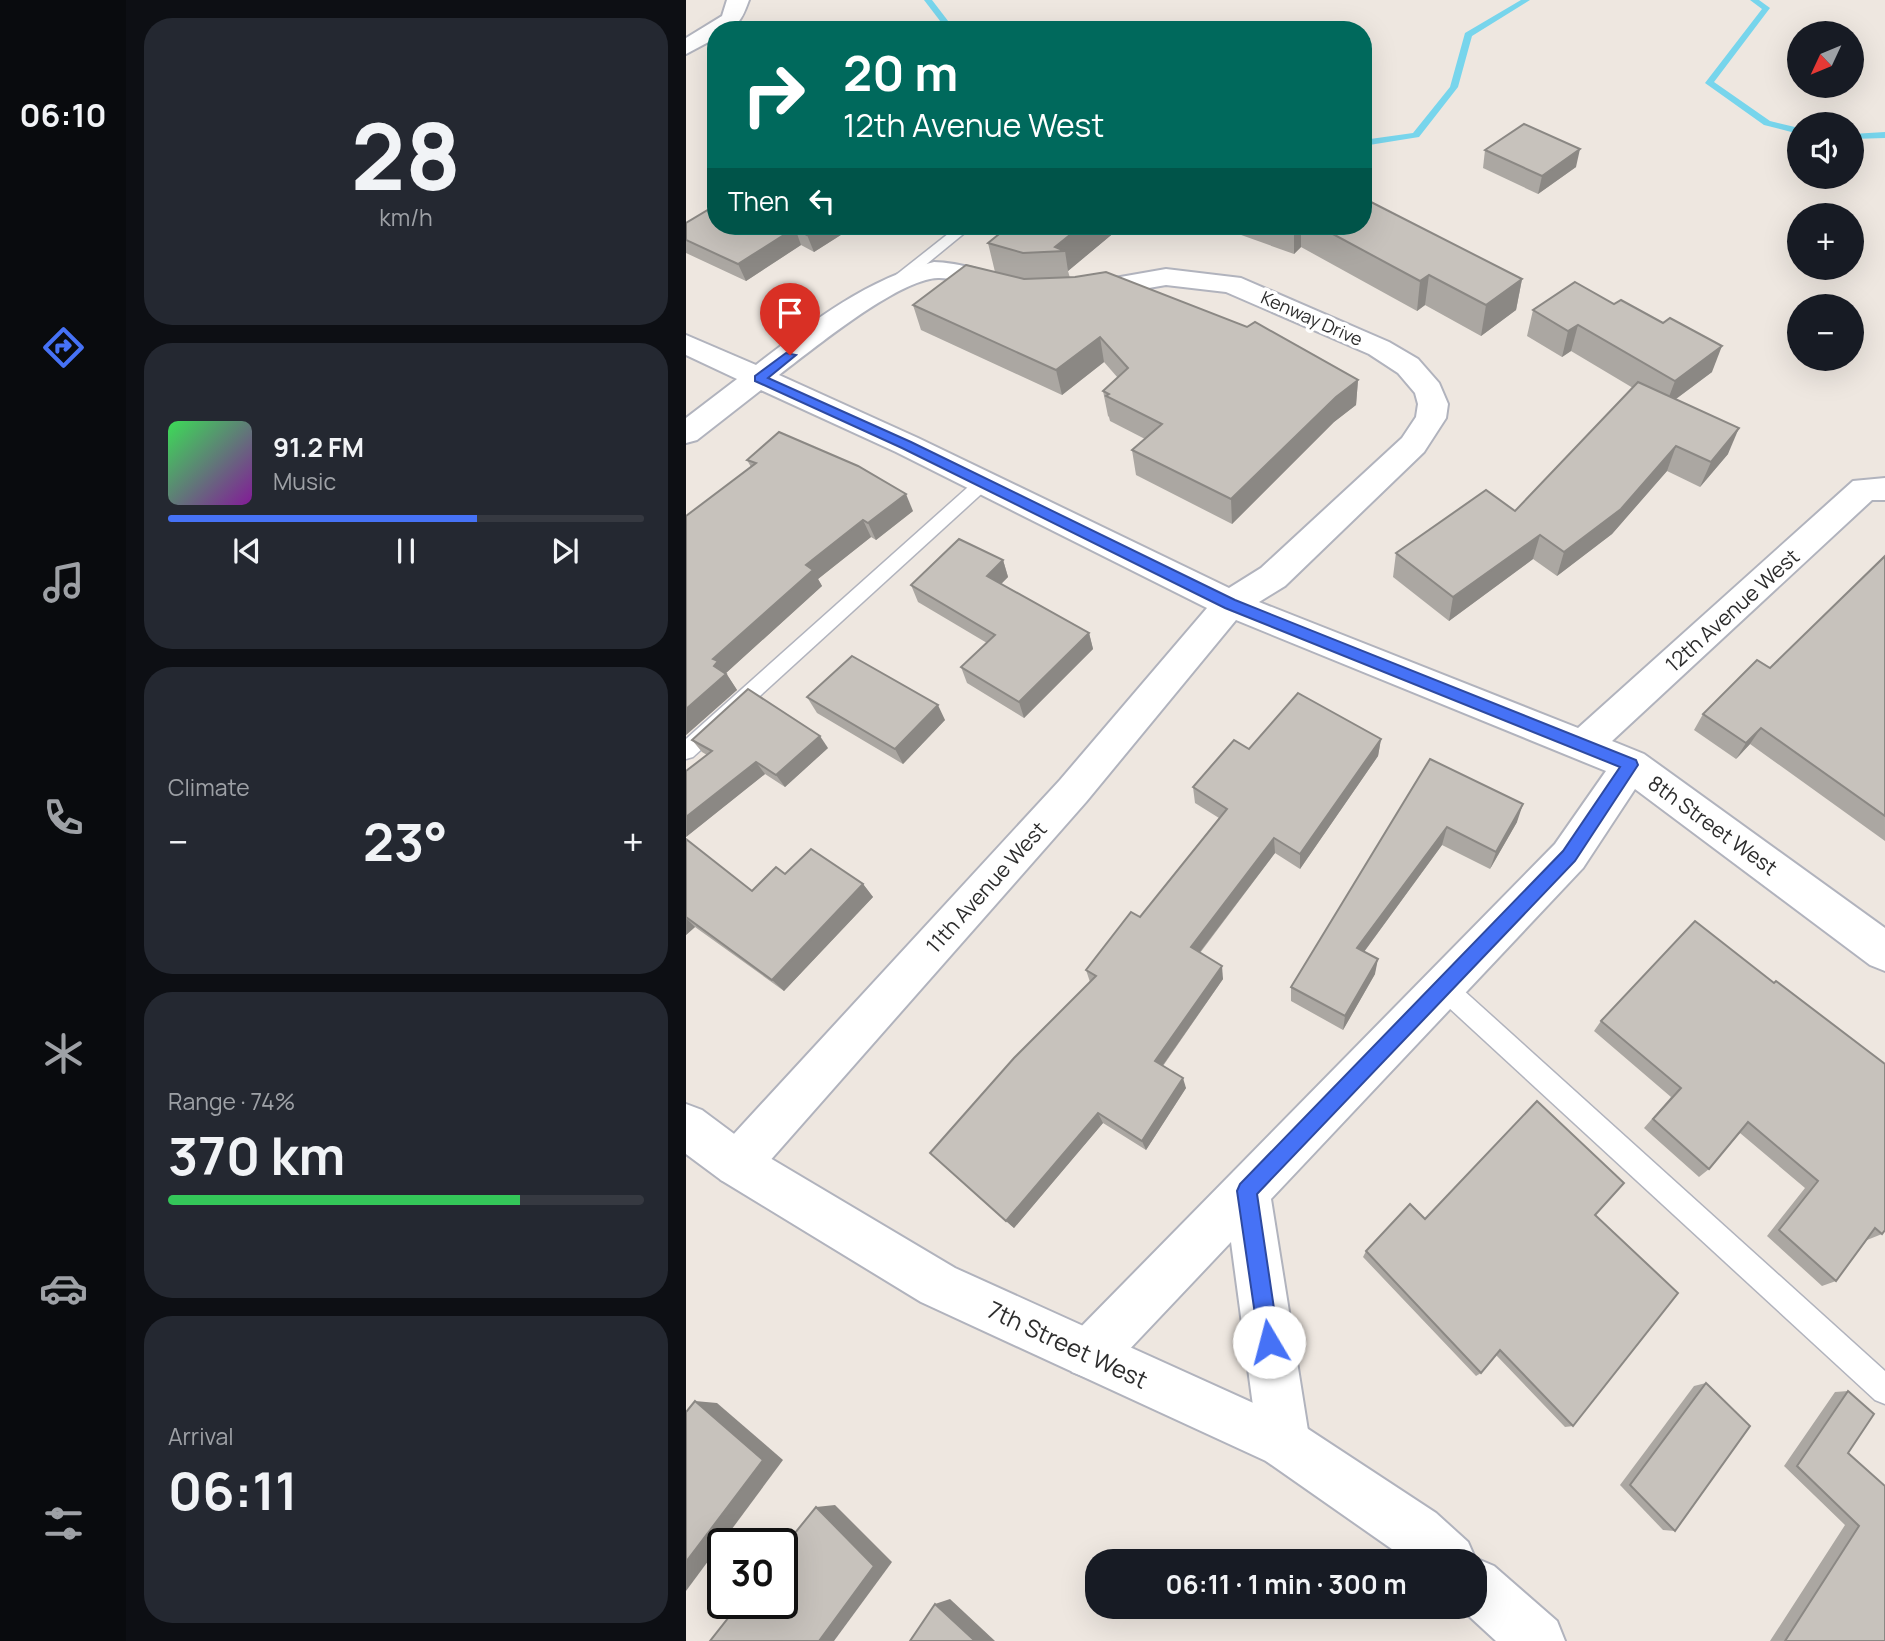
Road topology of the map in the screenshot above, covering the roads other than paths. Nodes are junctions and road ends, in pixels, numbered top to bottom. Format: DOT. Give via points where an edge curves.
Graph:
graph roads {
  1 [pos="738,0"];
  2 [pos="728,21"];
  3 [pos="707,34"];
  4 [pos="692,44"];
  5 [pos="955,235"];
  6 [pos="892,284"];
  7 [pos="686,344"];
  8 [pos="760,379"];
  9 [pos="686,433"];
  10 [pos="983,483"];
  11 [pos="1885,489"];
  12 [pos="1230,604"];
  13 [pos="1584,744"];
  14 [pos="686,751"];
  15 [pos="1631,765"];
  16 [pos="1885,952"];
  17 [pos="1443,987"];
  18 [pos="686,1126"];
  19 [pos="737,1164"];
  20 [pos="1247,1191"];
  21 [pos="1090,1354"];
  22 [pos="1885,1390"];
  23 [pos="1284,1443"];
  24 [pos="1436,1549"];
  25 [pos="1487,1596"];
  26 [pos="1537,1641"];
  1 -- 2 [label="street"];
  3 -- 4 [label="street"];
  5 -- 6 [label="lane"];
  6 -- 8 [label="street"];
  6 -- 12 [label="street, Kenway Drive" via="918,273 947,271 1006,290 1042,295 1166,277 1199,278 1231,284 1378,348 1408,366 1429,390 1433,404 1431,418 1413,445 1273,577"];
  7 -- 8 [label="street, 8th Street West"];
  8 -- 9 [label="street"];
  8 -- 10 [label="street, 8th Street West"];
  10 -- 12 [label="street, 8th Street West"];
  10 -- 14 [label="lane"];
  11 -- 13 [label="street, 12th Avenue West" via="1864,489"];
  12 -- 13 [label="street, 8th Street West"];
  12 -- 19 [label="street, 11th Avenue West" via="1073,790"];
  13 -- 15 [label="street, 8th Street West"];
  15 -- 16 [label="street, 8th Street West"];
  15 -- 17 [label="street" via="1569,856"];
  17 -- 20 [label="street"];
  17 -- 22 [label="lane"];
  18 -- 19 [label="street, 7th Street West"];
  19 -- 21 [label="street, 7th Street West" via="938,1284"];
  20 -- 21 [label="street"];
  20 -- 23 [label="street"];
  21 -- 23 [label="street, 7th Street West"];
  23 -- 24 [label="street, 7th Street West"];
  25 -- 26 [label="street"];
}
